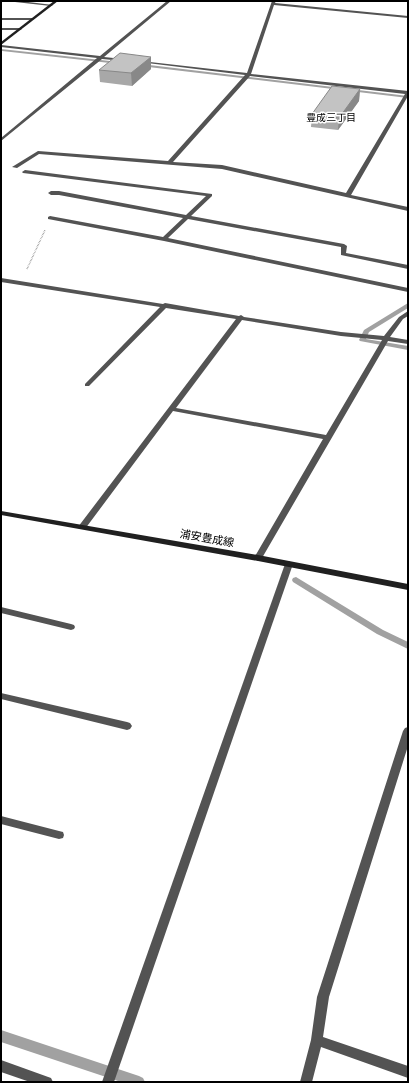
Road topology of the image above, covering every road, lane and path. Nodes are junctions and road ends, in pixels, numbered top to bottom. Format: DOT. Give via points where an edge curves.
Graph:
graph roads {
  1 [pos="8,1"];
  2 [pos="56,1"];
  3 [pos="169,1"];
  4 [pos="273,2"];
  5 [pos="51,5"];
  6 [pos="408,17"];
  7 [pos="1,19"];
  8 [pos="32,20"];
  9 [pos="1,29"];
  10 [pos="20,29"];
  11 [pos="1,45"];
  12 [pos="99,60"];
  13 [pos="247,77"];
  14 [pos="407,94"];
  15 [pos="1,140"];
  16 [pos="170,162"];
  17 [pos="15,167"];
  18 [pos="24,172"];
  19 [pos="51,193"];
  20 [pos="348,195"];
  21 [pos="408,209"];
  22 [pos="188,216"];
  23 [pos="50,218"];
  24 [pos="164,240"];
  25 [pos="408,267"];
  26 [pos="1,280"];
  27 [pos="408,290"];
  28 [pos="165,305"];
  29 [pos="408,313"];
  30 [pos="241,317"];
  31 [pos="384,342"];
  32 [pos="408,342"];
  33 [pos="87,385"];
  34 [pos="171,409"];
  35 [pos="328,438"];
  36 [pos="1,513"];
  37 [pos="82,527"];
  38 [pos="258,558"];
  39 [pos="290,564"];
  40 [pos="408,587"];
  41 [pos="1,610"];
  42 [pos="71,627"];
  43 [pos="1,696"];
  44 [pos="127,726"];
  45 [pos="408,731"];
  46 [pos="1,820"];
  47 [pos="58,836"];
  48 [pos="317,1040"];
  49 [pos="1,1066"];
  50 [pos="408,1072"];
  51 [pos="47,1082"];
  52 [pos="108,1082"];
  53 [pos="306,1082"];
  1 -- 5 [label="street"];
  2 -- 5 [label="main road"];
  3 -- 12 [label="street"];
  4 -- 6 [label="street"];
  4 -- 13 [label="street"];
  5 -- 8 [label="main road"];
  7 -- 8 [label="street"];
  8 -- 10 [label="main road"];
  9 -- 10 [label="street"];
  10 -- 11 [label="main road"];
  11 -- 12 [label="street"];
  12 -- 13 [label="street"];
  12 -- 15 [label="street"];
  13 -- 14 [label="street"];
  13 -- 16 [label="street"];
  14 -- 20 [label="street"];
  16 -- 17 [label="street" via="38,152"];
  16 -- 20 [label="street" via="222,168"];
  18 -- 22 [label="street" via="210,195"];
  19 -- 22 [label="street"];
  20 -- 21 [label="street"];
  22 -- 24 [label="street"];
  22 -- 25 [label="street" via="344,246 343,254"];
  23 -- 24 [label="street"];
  24 -- 27 [label="street"];
  26 -- 28 [label="street"];
  28 -- 30 [label="street"];
  28 -- 33 [label="street"];
  29 -- 31 [label="street" via="401,318"];
  30 -- 31 [label="street" via="340,334 365,335"];
  30 -- 34 [label="street"];
  31 -- 32 [label="street"];
  31 -- 35 [label="street"];
  34 -- 35 [label="street"];
  34 -- 37 [label="street"];
  35 -- 38 [label="street"];
  36 -- 37 [label="main road, 浦安豊成線"];
  37 -- 38 [label="main road, 浦安豊成線"];
  38 -- 39 [label="main road, 浦安豊成線"];
  39 -- 40 [label="main road, 浦安豊成線"];
  39 -- 52 [label="street"];
  41 -- 42 [label="street"];
  43 -- 44 [label="street"];
  45 -- 48 [label="street" via="323,997"];
  46 -- 47 [label="street"];
  48 -- 50 [label="street"];
  48 -- 53 [label="street"];
  49 -- 51 [label="street"];
}
